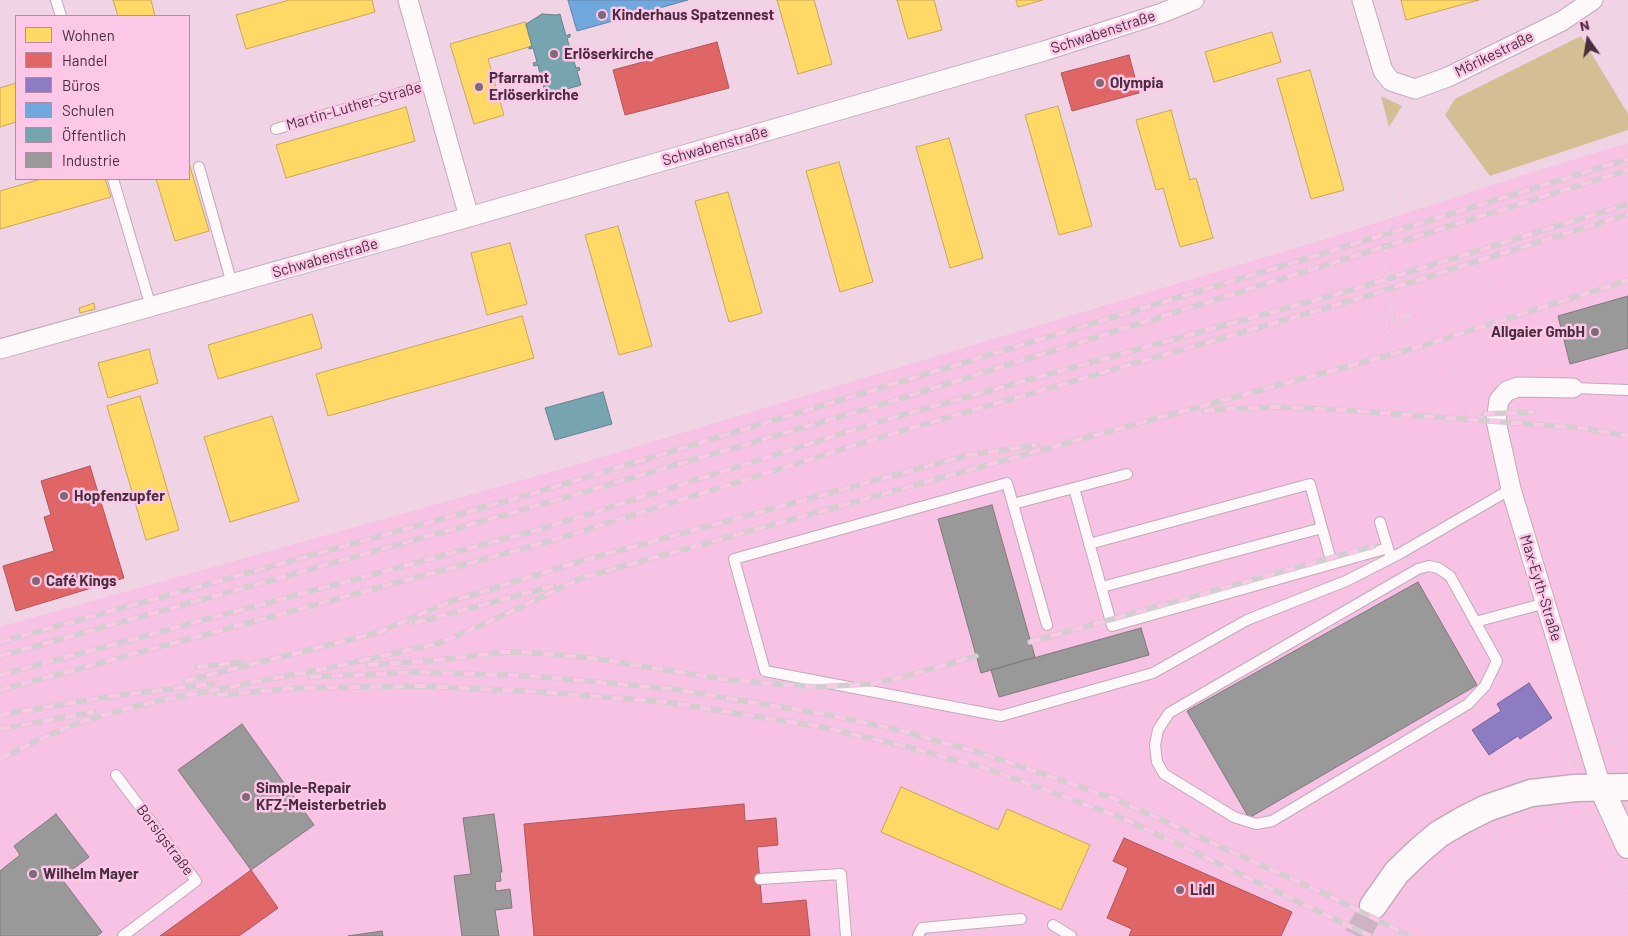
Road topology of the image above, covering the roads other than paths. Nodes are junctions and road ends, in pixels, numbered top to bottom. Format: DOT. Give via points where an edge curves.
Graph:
graph roads {
  1 [pos="56,0"];
  2 [pos="1194,0"];
  3 [pos="1362,0"];
  4 [pos="1593,0"];
  5 [pos="410,7"];
  6 [pos="61,15"];
  7 [pos="431,84"];
  8 [pos="276,129"];
  9 [pos="199,167"];
  10 [pos="113,180"];
  11 [pos="469,218"];
  12 [pos="232,284"];
  13 [pos="151,307"];
  14 [pos="0,349"];
  15 [pos="1573,388"];
  16 [pos="1628,390"];
  17 [pos="1127,474"];
  18 [pos="1074,488"];
  19 [pos="1511,488"];
  20 [pos="1013,504"];
  21 [pos="1380,522"];
  22 [pos="1322,528"];
  23 [pos="1089,544"];
  24 [pos="1390,553"];
  25 [pos="1332,564"];
  26 [pos="1102,587"];
  27 [pos="1546,603"];
  28 [pos="1475,622"];
  29 [pos="1047,625"];
  30 [pos="116,775"];
  31 [pos="1601,787"];
  32 [pos="1628,787"];
  33 [pos="1628,846"];
  34 [pos="760,879"];
  35 [pos="1373,906"];
  36 [pos="1021,919"];
  37 [pos="1053,925"];
  38 [pos="123,936"];
  39 [pos="846,936"];
  40 [pos="918,936"];
  41 [pos="1071,936"];
  1 -- 6 [label="lane"];
  2 -- 11 [label="street, Schwabenstraße" via="1044,51"];
  3 -- 4 [label="street, Mörikestraße" via="1383,71 1391,80 1415,89 1448,77 1562,21"];
  5 -- 7 [label="street, Martin-Luther-Straße"];
  7 -- 8 [label="lane, Martin-Luther-Straße"];
  7 -- 11 [label="street, Martin-Luther-Straße"];
  9 -- 12 [label="lane"];
  10 -- 13 [label="lane"];
  11 -- 12 [label="street, Schwabenstraße"];
  12 -- 13 [label="street, Schwabenstraße"];
  13 -- 14 [label="street, Schwabenstraße"];
  15 -- 16 [label="lane"];
  15 -- 19 [label="street, Max-Eyth-Straße" via="1518,387 1507,391 1499,400 1496,421"];
  17 -- 18 [label="lane"];
  18 -- 20 [label="lane"];
  18 -- 23 [label="lane"];
  19 -- 24 [label="lane"];
  19 -- 27 [label="street, Max-Eyth-Straße"];
  20 -- 24 [label="lane" via="1007,483 734,559 765,671 1001,716 1153,673 1247,620 1346,581"];
  20 -- 29 [label="lane"];
  21 -- 24 [label="lane"];
  22 -- 23 [label="lane" via="1310,484"];
  22 -- 25 [label="lane"];
  22 -- 26 [label="lane"];
  23 -- 26 [label="lane"];
  24 -- 25 [label="lane"];
  25 -- 26 [label="lane" via="1112,626"];
  27 -- 28 [label="lane"];
  27 -- 31 [label="street, Max-Eyth-Straße"];
  28 -- 28 [label="lane" via="1497,661 1485,686 1468,704 1272,821 1256,824 1234,817 1164,774 1157,762 1155,745 1158,730 1169,712 1418,568 1438,568 1450,576"];
  30 -- 38 [label="lane, Borsigstraße" via="196,881"];
  31 -- 32 [label="main road"];
  31 -- 33 [label="street, Max-Eyth-Straße"];
  31 -- 35 [label="main road" via="1531,793 1463,820 1439,834 1397,872"];
  34 -- 39 [label="lane" via="841,874"];
  36 -- 40 [label="lane" via="922,928"];
  37 -- 41 [label="lane"];
}
